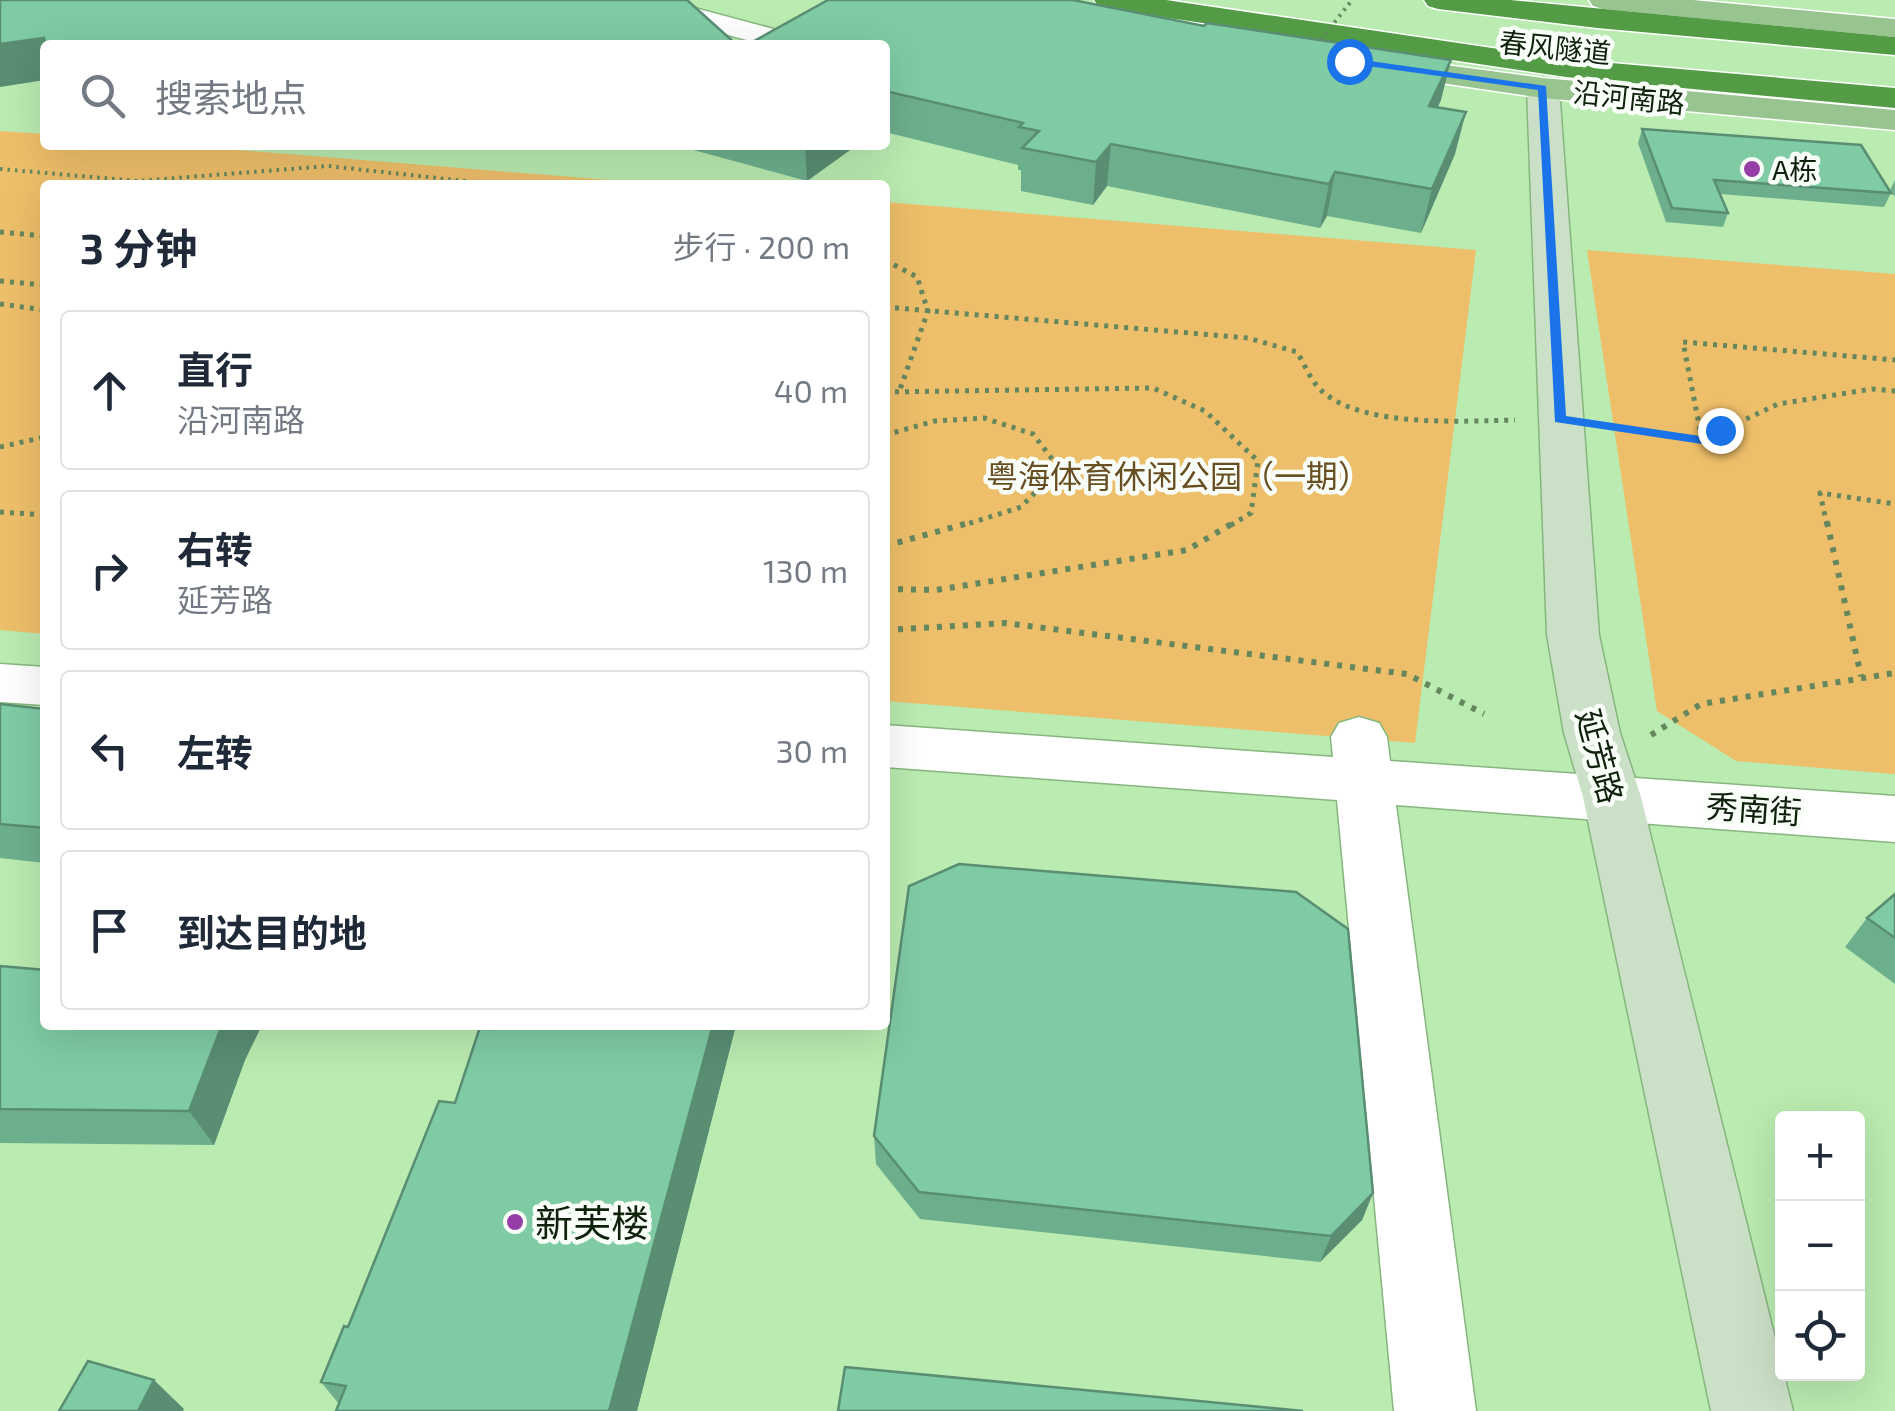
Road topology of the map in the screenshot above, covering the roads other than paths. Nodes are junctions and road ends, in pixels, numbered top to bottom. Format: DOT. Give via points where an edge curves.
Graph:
graph roads {
  1 [pos="632,0"];
  2 [pos="869,0"];
  3 [pos="1217,0"];
  4 [pos="1438,0"];
  5 [pos="1603,0"];
  6 [pos="1093,6"];
  7 [pos="1411,14"];
  8 [pos="1156,28"];
  9 [pos="1895,28"];
  10 [pos="747,40"];
  11 [pos="788,40"];
  12 [pos="1895,46"];
  13 [pos="1895,64"];
  14 [pos="1895,80"];
  15 [pos="1543,88"];
  16 [pos="1895,98"];
  17 [pos="1895,120"];
  18 [pos="0,683"];
  19 [pos="40,686"];
  20 [pos="890,746"];
  21 [pos="1362,759"];
  22 [pos="1612,798"];
  23 [pos="1895,818"];
  24 [pos="1436,1411"];
  25 [pos="1752,1411"];
  1 -- 10 [label="street"];
  2 -- 11 [label="street"];
  3 -- 14 [label="highway, 春风隧道" via="1466,36"];
  4 -- 12 [label="highway"];
  5 -- 9 [label="main road"];
  6 -- 8 [label="highway"];
  6 -- 16 [label="highway, 沿河南路" via="1566,68"];
  7 -- 13 [label="highway, 春风隧道" via="1660,45"];
  8 -- 15 [label="main road, 沿河南路"];
  15 -- 17 [label="main road, 沿河南路"];
  15 -- 22 [label="main road, 延芳路" via="1573,635"];
  18 -- 19 [label="street"];
  20 -- 21 [label="street, 秀南街"];
  21 -- 22 [label="street, 秀南街"];
  21 -- 24 [label="street"];
  22 -- 23 [label="street, 秀南街"];
  22 -- 25 [label="main road, 延芳路"];
}
